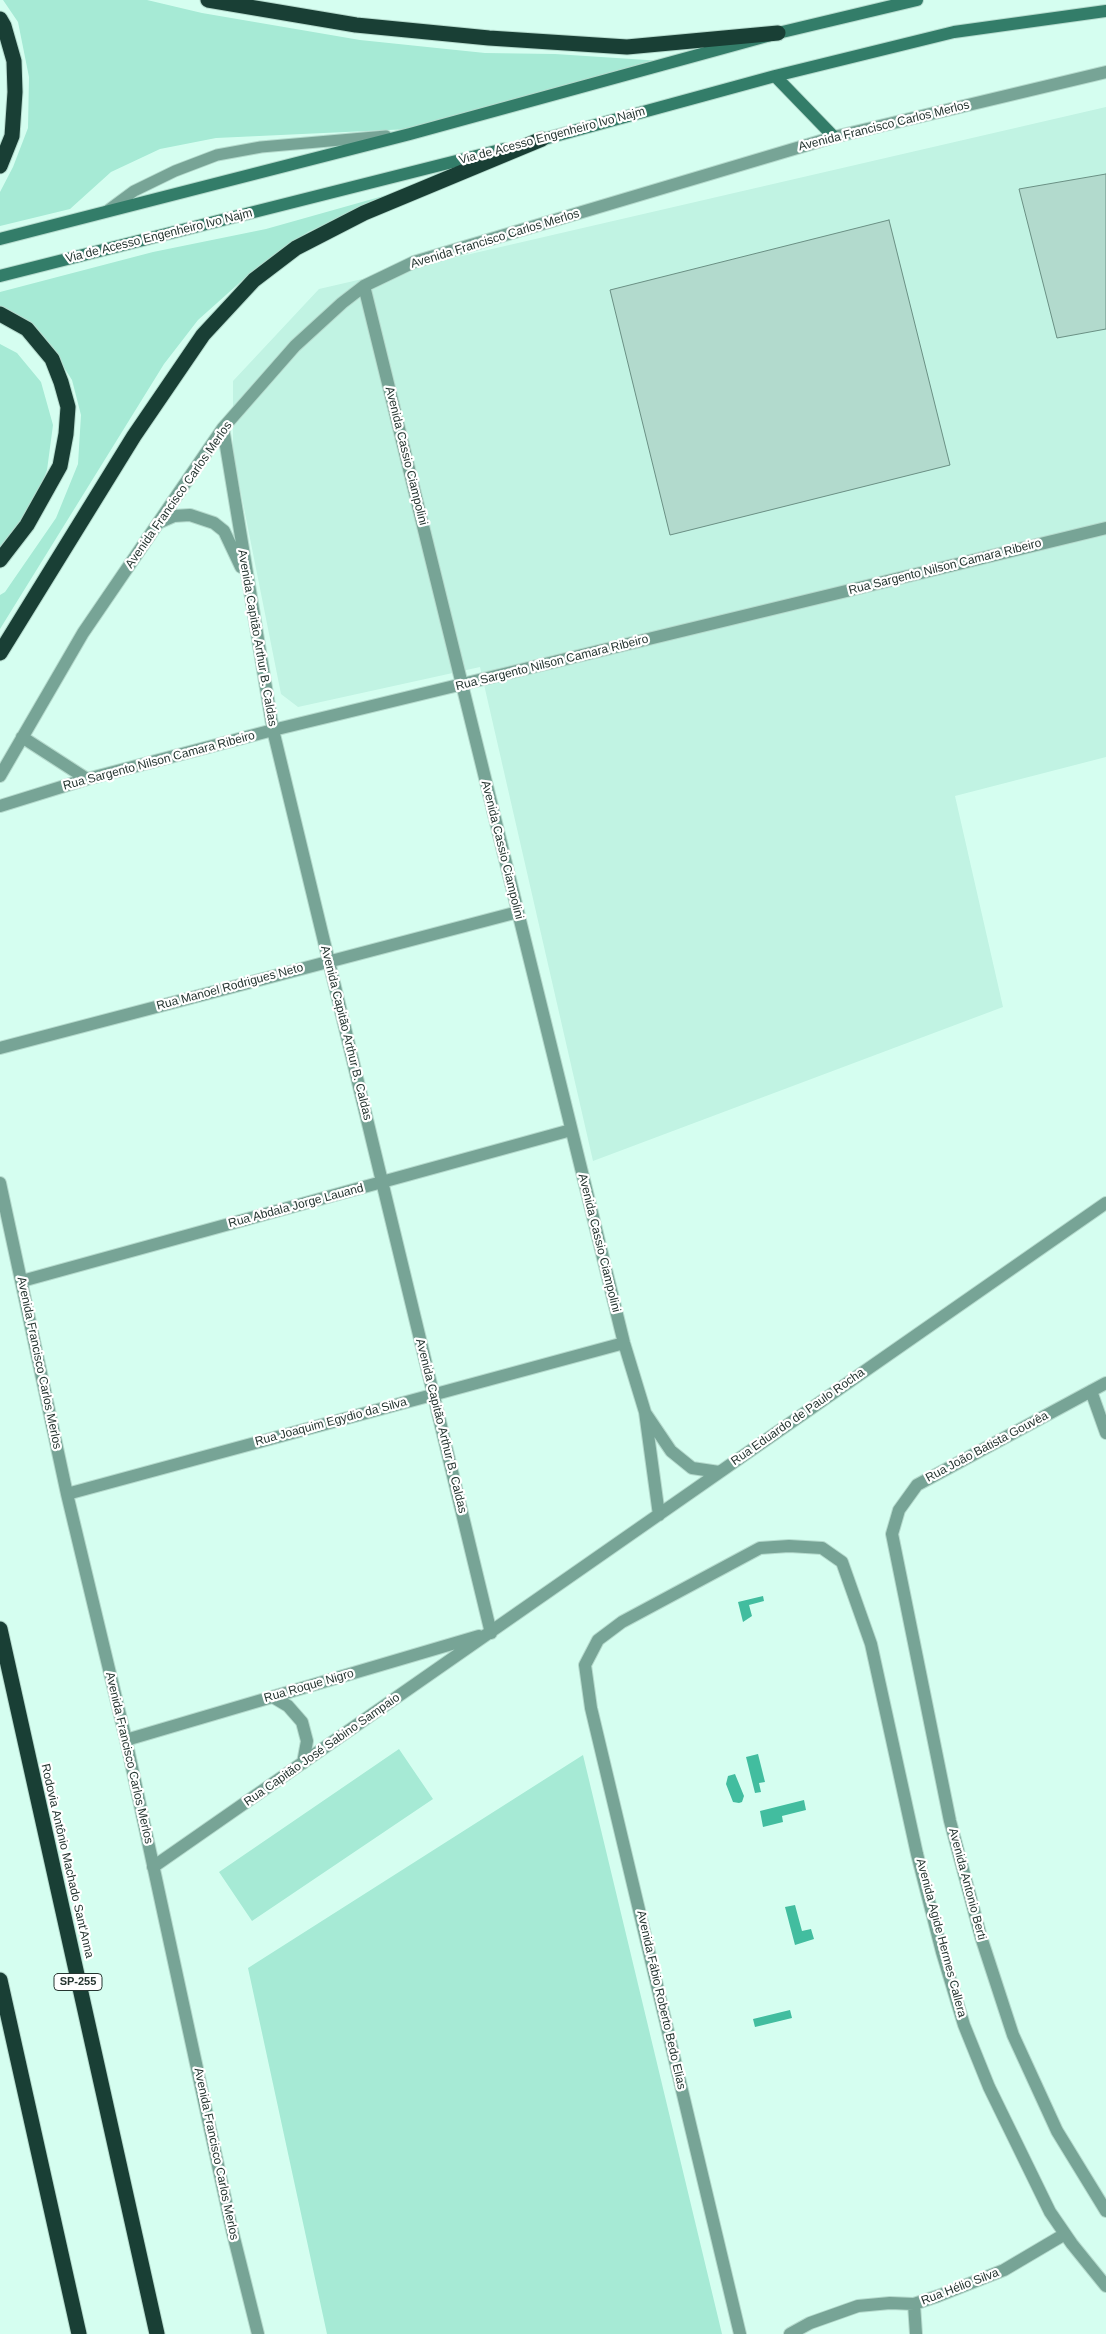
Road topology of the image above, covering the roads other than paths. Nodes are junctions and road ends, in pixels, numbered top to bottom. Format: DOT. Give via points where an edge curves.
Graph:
graph roads {
  1 [pos="208,0"];
  2 [pos="917,0"];
  3 [pos="1106,11"];
  4 [pos="0,19"];
  5 [pos="778,33"];
  6 [pos="1106,72"];
  7 [pos="775,76"];
  8 [pos="410,134"];
  9 [pos="834,137"];
  10 [pos="542,139"];
  11 [pos="0,166"];
  12 [pos="106,212"];
  13 [pos="0,239"];
  14 [pos="0,276"];
  15 [pos="364,286"];
  16 [pos="0,314"];
  17 [pos="223,428"];
  18 [pos="158,523"];
  19 [pos="1106,528"];
  20 [pos="0,560"];
  21 [pos="246,576"];
  22 [pos="0,653"];
  23 [pos="462,684"];
  24 [pos="273,730"];
  25 [pos="22,737"];
  26 [pos="0,776"];
  27 [pos="87,778"];
  28 [pos="0,806"];
  29 [pos="518,912"];
  30 [pos="329,961"];
  31 [pos="0,1048"];
  32 [pos="571,1130"];
  33 [pos="382,1182"];
  34 [pos="0,1183"];
  35 [pos="1106,1203"];
  36 [pos="22,1282"];
  37 [pos="624,1343"];
  38 [pos="1106,1383"];
  39 [pos="1091,1392"];
  40 [pos="434,1395"];
  41 [pos="645,1412"];
  42 [pos="1106,1433"];
  43 [pos="719,1472"];
  44 [pos="67,1494"];
  45 [pos="659,1515"];
  46 [pos="892,1534"];
  47 [pos="842,1562"];
  48 [pos="0,1629"];
  49 [pos="491,1633"];
  50 [pos="273,1697"];
  51 [pos="126,1740"];
  52 [pos="303,1763"];
  53 [pos="154,1867"];
  54 [pos="0,1980"];
  55 [pos="1106,2211"];
  56 [pos="1065,2234"];
  57 [pos="1106,2286"];
  58 [pos="914,2304"];
  59 [pos="79,2334"];
  60 [pos="157,2334"];
  61 [pos="258,2334"];
  62 [pos="740,2334"];
  63 [pos="790,2334"];
  64 [pos="916,2334"];
  1 -- 5 [label="highway" via="356,25 627,47"];
  2 -- 5 [label="main road"];
  3 -- 7 [label="main road, Via de Acesso Engenheiro Ivo Najm" via="954,32"];
  4 -- 11 [label="highway" via="14,61 15,92 12,136"];
  5 -- 8 [label="main road"];
  6 -- 9 [label="street, Avenida Francisco Carlos Merlos"];
  7 -- 9 [label="main road"];
  7 -- 10 [label="main road, Via de Acesso Engenheiro Ivo Najm"];
  8 -- 12 [label="main road"];
  8 -- 12 [label="lane" via="261,147 217,155 134,191"];
  9 -- 15 [label="street, Avenida Francisco Carlos Merlos" via="414,262"];
  10 -- 14 [label="main road, Via de Acesso Engenheiro Ivo Najm"];
  10 -- 22 [label="highway" via="364,213 296,248 254,280 192,350 134,436"];
  12 -- 13 [label="main road"];
  15 -- 17 [label="street, Avenida Francisco Carlos Merlos" via="295,346"];
  15 -- 23 [label="street, Avenida Cassio Ciampolini"];
  16 -- 20 [label="highway" via="28,329 52,359 68,407 60,466 27,525"];
  17 -- 18 [label="street, Avenida Francisco Carlos Merlos"];
  17 -- 21 [label="street, Avenida Capitão Arthur B. Caldas"];
  18 -- 21 [label="street" via="174,516 190,515 214,523 224,531"];
  18 -- 25 [label="street, Avenida Francisco Carlos Merlos" via="83,633"];
  19 -- 23 [label="street, Rua Sargento Nilson Camara Ribeiro"];
  21 -- 24 [label="street, Avenida Capitão Arthur B. Caldas"];
  23 -- 24 [label="street, Rua Sargento Nilson Camara Ribeiro"];
  23 -- 29 [label="street, Avenida Cassio Ciampolini"];
  24 -- 27 [label="street, Rua Sargento Nilson Camara Ribeiro"];
  24 -- 30 [label="street, Avenida Capitão Arthur B. Caldas"];
  25 -- 26 [label="street, Avenida Francisco Carlos Merlos"];
  25 -- 27 [label="street"];
  27 -- 28 [label="street, Rua Sargento Nilson Camara Ribeiro"];
  29 -- 30 [label="street, Rua Manoel Rodrigues Neto"];
  29 -- 32 [label="street, Avenida Cassio Ciampolini"];
  30 -- 31 [label="street, Rua Manoel Rodrigues Neto"];
  30 -- 33 [label="street, Avenida Capitão Arthur B. Caldas"];
  32 -- 33 [label="street, Rua Abdala Jorge Lauand"];
  32 -- 37 [label="street, Avenida Cassio Ciampolini"];
  33 -- 36 [label="street, Rua Abdala Jorge Lauand"];
  33 -- 40 [label="street, Avenida Capitão Arthur B. Caldas"];
  34 -- 36 [label="street, Avenida Francisco Carlos Merlos"];
  35 -- 43 [label="street, Rua Eduardo de Paulo Rocha"];
  36 -- 44 [label="street, Avenida Francisco Carlos Merlos"];
  37 -- 40 [label="street, Rua Joaquim Egydio da Silva"];
  37 -- 41 [label="street, Avenida Cassio Ciampolini"];
  38 -- 39 [label="street, Rua João Batista Gouvêa"];
  39 -- 42 [label="street"];
  39 -- 46 [label="street, Rua João Batista Gouvêa" via="917,1485 899,1510"];
  40 -- 44 [label="street, Rua Joaquim Egydio da Silva"];
  40 -- 49 [label="street, Avenida Capitão Arthur B. Caldas"];
  41 -- 43 [label="street" via="678,1457 692,1468"];
  41 -- 45 [label="street"];
  43 -- 45 [label="street, Rua Eduardo de Paulo Rocha"];
  44 -- 51 [label="street, Avenida Francisco Carlos Merlos"];
  45 -- 49 [label="street, Rua Eduardo de Paulo Rocha"];
  46 -- 55 [label="street, Avenida Antonio Berti" via="950,1821 981,1937 1014,2035 1053,2123"];
  47 -- 56 [label="street, Avenida Agide Hermes Callera" via="871,1644 918,1854 964,2024 1026,2165"];
  47 -- 62 [label="street, Avenida Fábio Roberto Bedo Elias" via="822,1548 760,1548 622,1622 598,1640 585,1665 591,1708"];
  48 -- 60 [label="highway, Rodovia Antônio Machado Sant'Anna / SP-255"];
  49 -- 50 [label="street, Rua Roque Nigro"];
  49 -- 52 [label="street, Rua Capitão José Sabino Sampaio"];
  50 -- 51 [label="street, Rua Roque Nigro"];
  50 -- 52 [label="street" via="288,1706 302,1722 307,1741"];
  51 -- 53 [label="street, Avenida Francisco Carlos Merlos"];
  52 -- 53 [label="street, Rua Capitão José Sabino Sampaio"];
  53 -- 61 [label="street, Avenida Francisco Carlos Merlos" via="232,2230"];
  54 -- 59 [label="highway"];
  56 -- 57 [label="street, Avenida Agide Hermes Callera"];
  56 -- 58 [label="street, Rua Hélio Silva" via="1004,2270"];
  58 -- 63 [label="street, Rua Hélio Silva" via="858,2306 810,2323"];
  58 -- 64 [label="street"];
}
